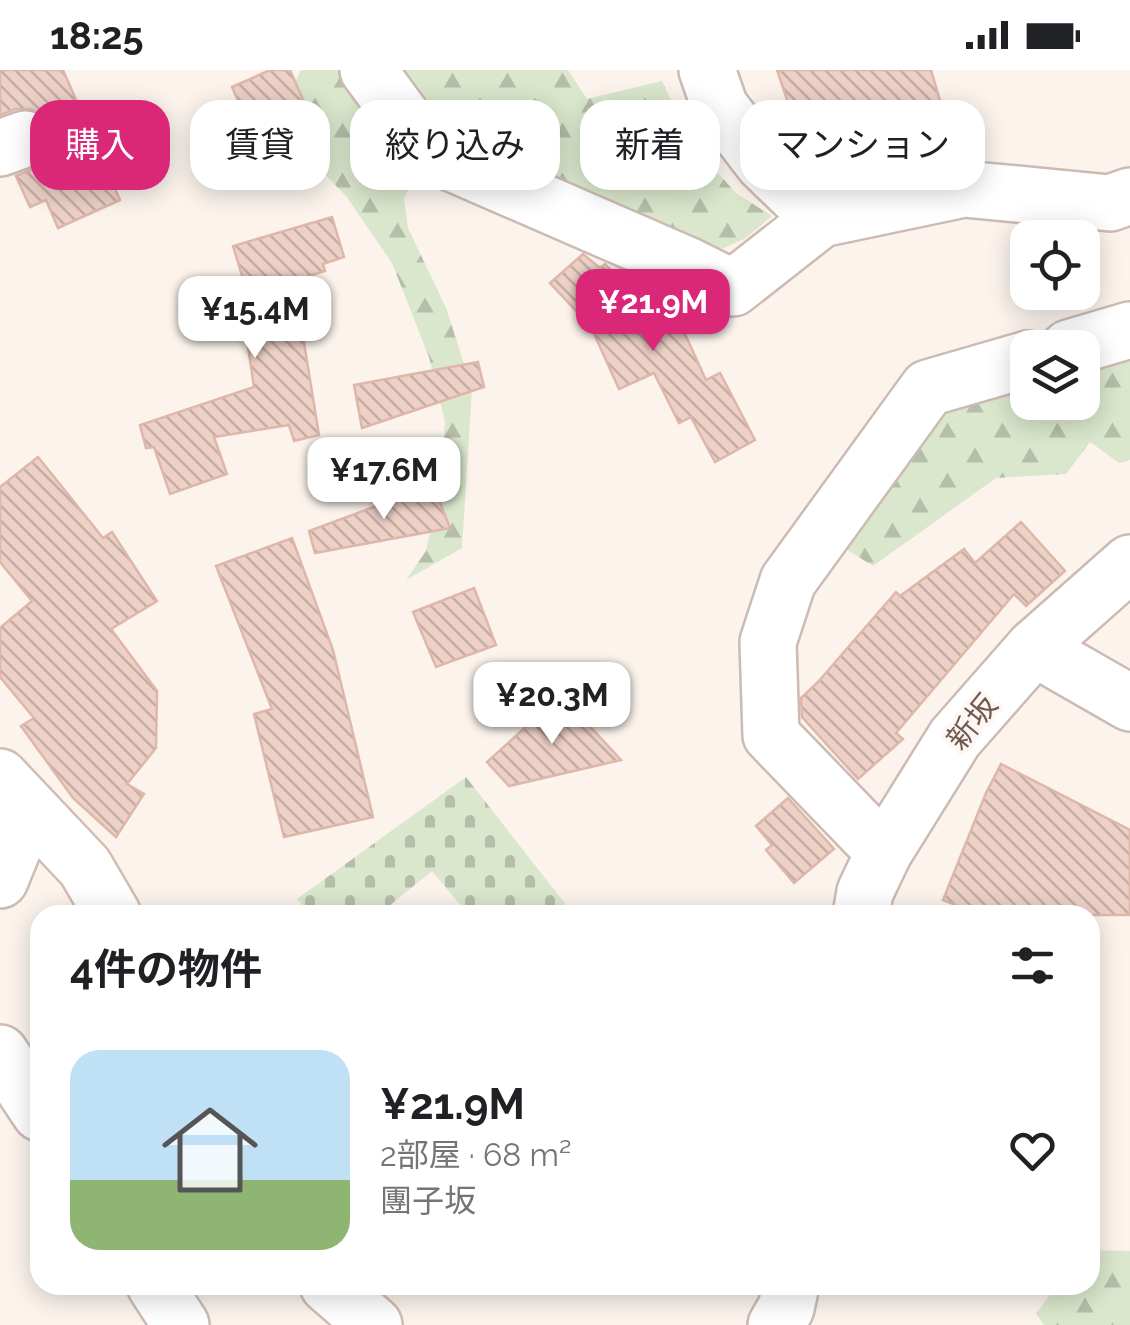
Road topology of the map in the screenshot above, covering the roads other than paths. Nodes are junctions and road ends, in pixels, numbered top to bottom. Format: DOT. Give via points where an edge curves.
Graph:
graph roads {
  1 [pos="368,70"];
  2 [pos="707,70"];
  3 [pos="1130,196"];
  4 [pos="821,220"];
  5 [pos="1130,330"];
  6 [pos="1100,339"];
  7 [pos="1010,364"];
  8 [pos="1130,562"];
  9 [pos="1034,648"];
  10 [pos="1130,703"];
  11 [pos="15,793"];
  12 [pos="884,852"];
  13 [pos="0,880"];
  14 [pos="107,905"];
  15 [pos="863,905"];
  16 [pos="0,1053"];
  17 [pos="30,1098"];
  18 [pos="162,1295"];
  19 [pos="340,1295"];
  20 [pos="788,1295"];
  21 [pos="181,1325"];
  22 [pos="374,1325"];
  23 [pos="776,1325"];
  1 -- 4 [label="street" via="430,153 733,288"];
  2 -- 4 [label="street" via="720,107 763,163"];
  3 -- 4 [label="street" via="1110,203 964,189"];
  5 -- 6 [label="street"];
  7 -- 12 [label="street" via="928,388 788,581 768,642 771,735"];
  8 -- 9 [label="street, 新坂"];
  9 -- 10 [label="street"];
  9 -- 12 [label="street, 新坂" via="955,738"];
  11 -- 13 [label="street"];
  11 -- 14 [label="street" via="85,868"];
  12 -- 15 [label="street, 新坂"];
  16 -- 17 [label="street"];
  18 -- 21 [label="street"];
  19 -- 22 [label="street"];
  20 -- 23 [label="street"];
}
